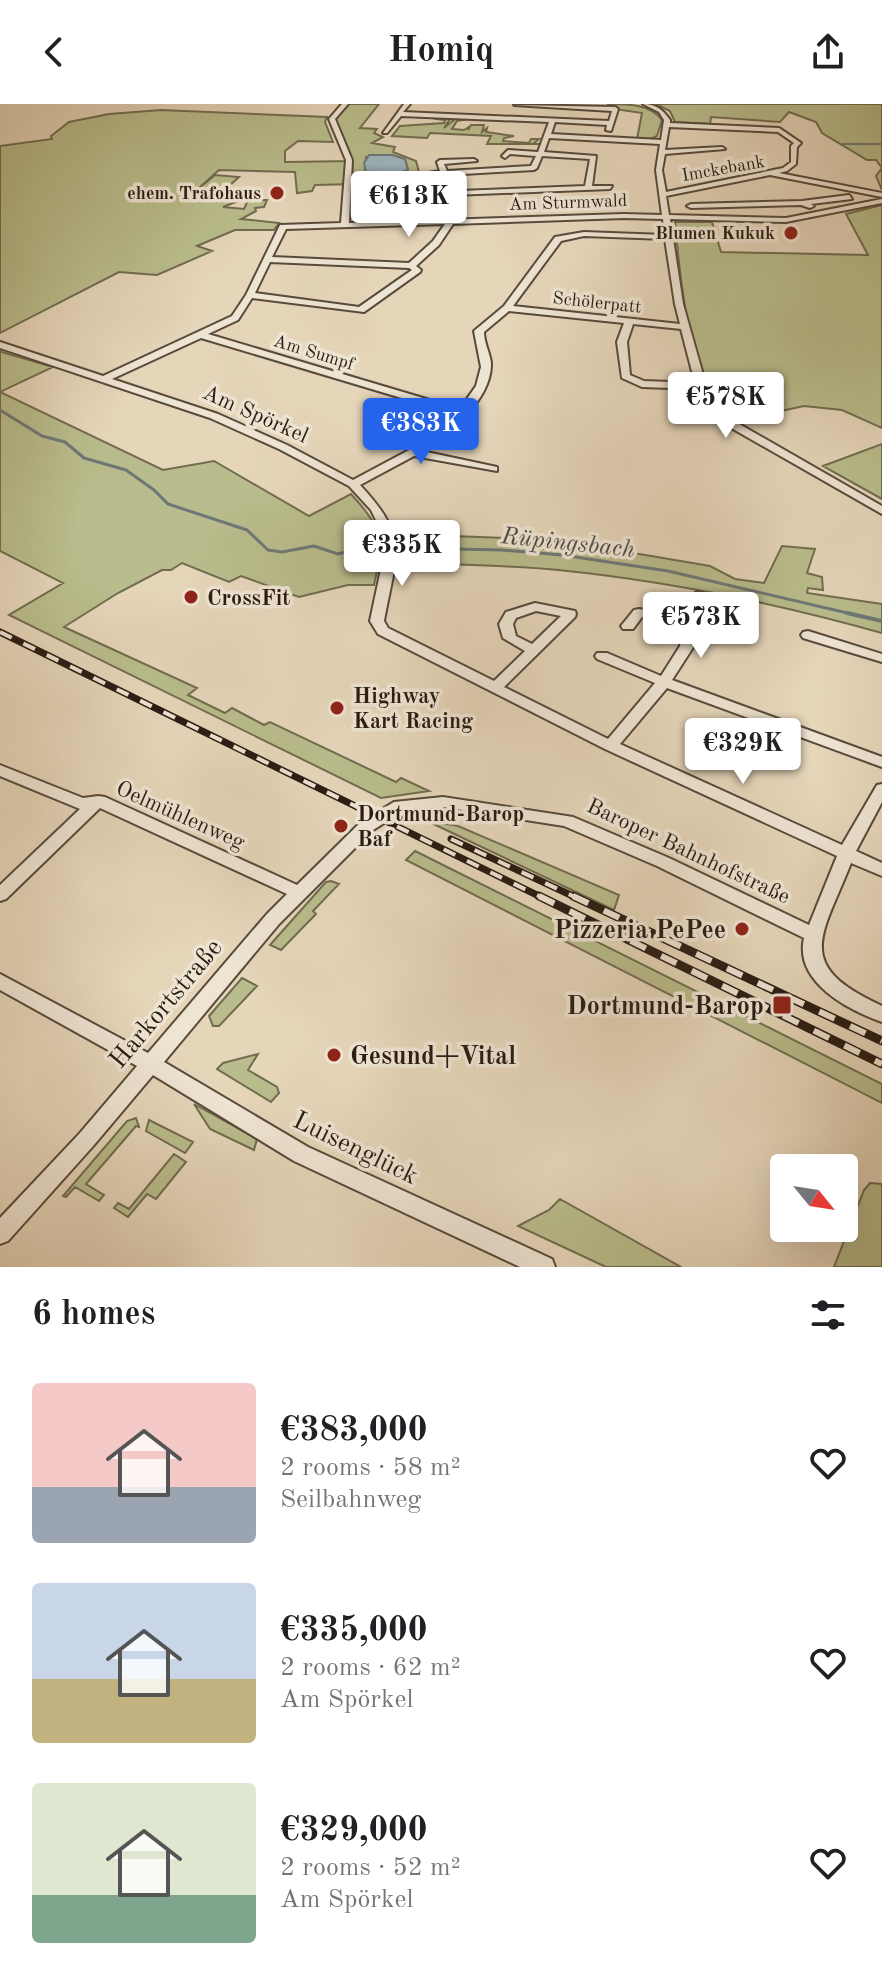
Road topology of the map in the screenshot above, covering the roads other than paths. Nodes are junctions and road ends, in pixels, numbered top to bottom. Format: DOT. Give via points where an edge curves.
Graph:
graph roads {
  1 [pos="345,104"];
  2 [pos="407,104"];
  3 [pos="462,104"];
  4 [pos="518,104"];
  5 [pos="646,104"];
  6 [pos="399,114"];
  7 [pos="455,116"];
  8 [pos="510,119"];
  9 [pos="553,121"];
  10 [pos="611,123"];
  11 [pos="666,125"];
  12 [pos="385,132"];
  13 [pos="609,132"];
  14 [pos="547,136"];
  15 [pos="663,142"];
  16 [pos="722,149"];
  17 [pos="661,152"];
  18 [pos="507,153"];
  19 [pos="540,154"];
  20 [pos="474,161"];
  21 [pos="444,173"];
  22 [pos="771,174"];
  23 [pos="610,187"];
  24 [pos="588,188"];
  25 [pos="432,194"];
  26 [pos="664,194"];
  27 [pos="404,195"];
  28 [pos="849,197"];
  29 [pos="882,198"];
  30 [pos="802,203"];
  31 [pos="691,206"];
  32 [pos="828,214"];
  33 [pos="667,218"];
  34 [pos="450,222"];
  35 [pos="345,225"];
  36 [pos="669,237"];
  37 [pos="267,259"];
  38 [pos="411,266"];
  39 [pos="250,295"];
  40 [pos="507,308"];
  41 [pos="629,323"];
  42 [pos="684,327"];
  43 [pos="202,335"];
  44 [pos="0,345"];
  45 [pos="107,378"];
  46 [pos="699,386"];
  47 [pos="463,413"];
  48 [pos="411,452"];
  49 [pos="493,469"];
  50 [pos="353,484"];
  51 [pos="882,511"];
  52 [pos="697,596"];
  53 [pos="689,620"];
  54 [pos="628,626"];
  55 [pos="808,635"];
  56 [pos="534,650"];
  57 [pos="603,656"];
  58 [pos="882,658"];
  59 [pos="664,682"];
  60 [pos="497,686"];
  61 [pos="610,746"];
  62 [pos="882,762"];
  63 [pos="0,770"];
  64 [pos="880,795"];
  65 [pos="99,801"];
  66 [pos="381,815"];
  67 [pos="846,855"];
  68 [pos="882,870"];
  69 [pos="298,892"];
  70 [pos="0,895"];
  71 [pos="812,934"];
  72 [pos="0,981"];
  73 [pos="882,1014"];
  74 [pos="150,1064"];
  75 [pos="0,1234"];
  76 [pos="544,1267"];
  1 -- 35 [label="street" via="332,119 349,160"];
  2 -- 6 [label="street"];
  3 -- 7 [label="street"];
  4 -- 8 [label="street"];
  4 -- 10 [label="street" via="615,109"];
  5 -- 11 [label="street" via="661,111"];
  6 -- 7 [label="street"];
  6 -- 12 [label="street"];
  7 -- 8 [label="street"];
  8 -- 9 [label="street"];
  9 -- 10 [label="street"];
  9 -- 14 [label="street"];
  10 -- 13 [label="street"];
  11 -- 15 [label="street"];
  11 -- 22 [label="street" via="786,133 798,143 794,163"];
  14 -- 15 [label="street"];
  14 -- 19 [label="street"];
  15 -- 17 [label="street"];
  16 -- 17 [label="street"];
  17 -- 26 [label="street"];
  18 -- 19 [label="street"];
  19 -- 21 [label="street" via="532,169"];
  19 -- 24 [label="street" via="595,155"];
  20 -- 21 [label="street" via="440,162"];
  21 -- 25 [label="street" via="425,174"];
  22 -- 26 [label="street, Imckebank"];
  22 -- 29 [label="street, Imckebank"];
  23 -- 24 [label="street"];
  24 -- 25 [label="street"];
  25 -- 27 [label="street"];
  26 -- 33 [label="street"];
  28 -- 30 [label="street"];
  29 -- 32 [label="street, Am Sturmwald"];
  30 -- 31 [label="street"];
  30 -- 32 [label="street"];
  32 -- 33 [label="street, Am Sturmwald" via="774,220"];
  33 -- 34 [label="street, Am Sturmwald"];
  33 -- 36 [label="street"];
  34 -- 35 [label="street, Am Sturmwald"];
  34 -- 38 [label="street"];
  35 -- 37 [label="street, Am Sturmwald" via="283,227"];
  36 -- 40 [label="street" via="561,237"];
  36 -- 42 [label="street"];
  37 -- 38 [label="street"];
  37 -- 39 [label="street, Am Sturmwald"];
  38 -- 39 [label="street" via="417,270 361,310"];
  39 -- 43 [label="street, Am Sturmwald" via="235,318"];
  40 -- 41 [label="street, Schölerpatt"];
  40 -- 47 [label="street" via="479,331 487,369"];
  41 -- 42 [label="street, Schölerpatt"];
  41 -- 46 [label="street" via="622,342 625,376 642,384"];
  42 -- 46 [label="street"];
  43 -- 45 [label="street, Am Sturmwald"];
  43 -- 47 [label="street, Am Sumpf"];
  44 -- 45 [label="street, Am Spörkel"];
  45 -- 50 [label="street, Am Spörkel" via="245,429"];
  46 -- 51 [label="street" via="730,423"];
  47 -- 48 [label="street"];
  48 -- 49 [label="street"];
  48 -- 50 [label="street"];
  50 -- 60 [label="street, Am Spörkel" via="382,517 390,549 378,626"];
  52 -- 53 [label="street"];
  53 -- 54 [label="street" via="639,613"];
  53 -- 59 [label="street" via="687,646"];
  55 -- 58 [label="street"];
  56 -- 60 [label="street"];
  57 -- 59 [label="street"];
  59 -- 61 [label="street"];
  59 -- 62 [label="street"];
  60 -- 61 [label="street, Am Spörkel"];
  61 -- 67 [label="street, Am Spörkel"];
  63 -- 65 [label="street, Oelmühlenweg" via="82,804"];
  64 -- 67 [label="street"];
  65 -- 69 [label="street, Oelmühlenweg"];
  65 -- 70 [label="street"];
  66 -- 69 [label="street, Harkortstraße"];
  66 -- 71 [label="street, Baroper Bahnhofstraße" via="431,801 567,821"];
  67 -- 68 [label="street, Am Spörkel"];
  67 -- 71 [label="street"];
  69 -- 74 [label="street, Harkortstraße"];
  71 -- 73 [label="street" via="813,959 826,982"];
  72 -- 74 [label="street, Luisenglück"];
  74 -- 75 [label="street, Harkortstraße"];
  74 -- 76 [label="street, Luisenglück" via="301,1154"];
}
